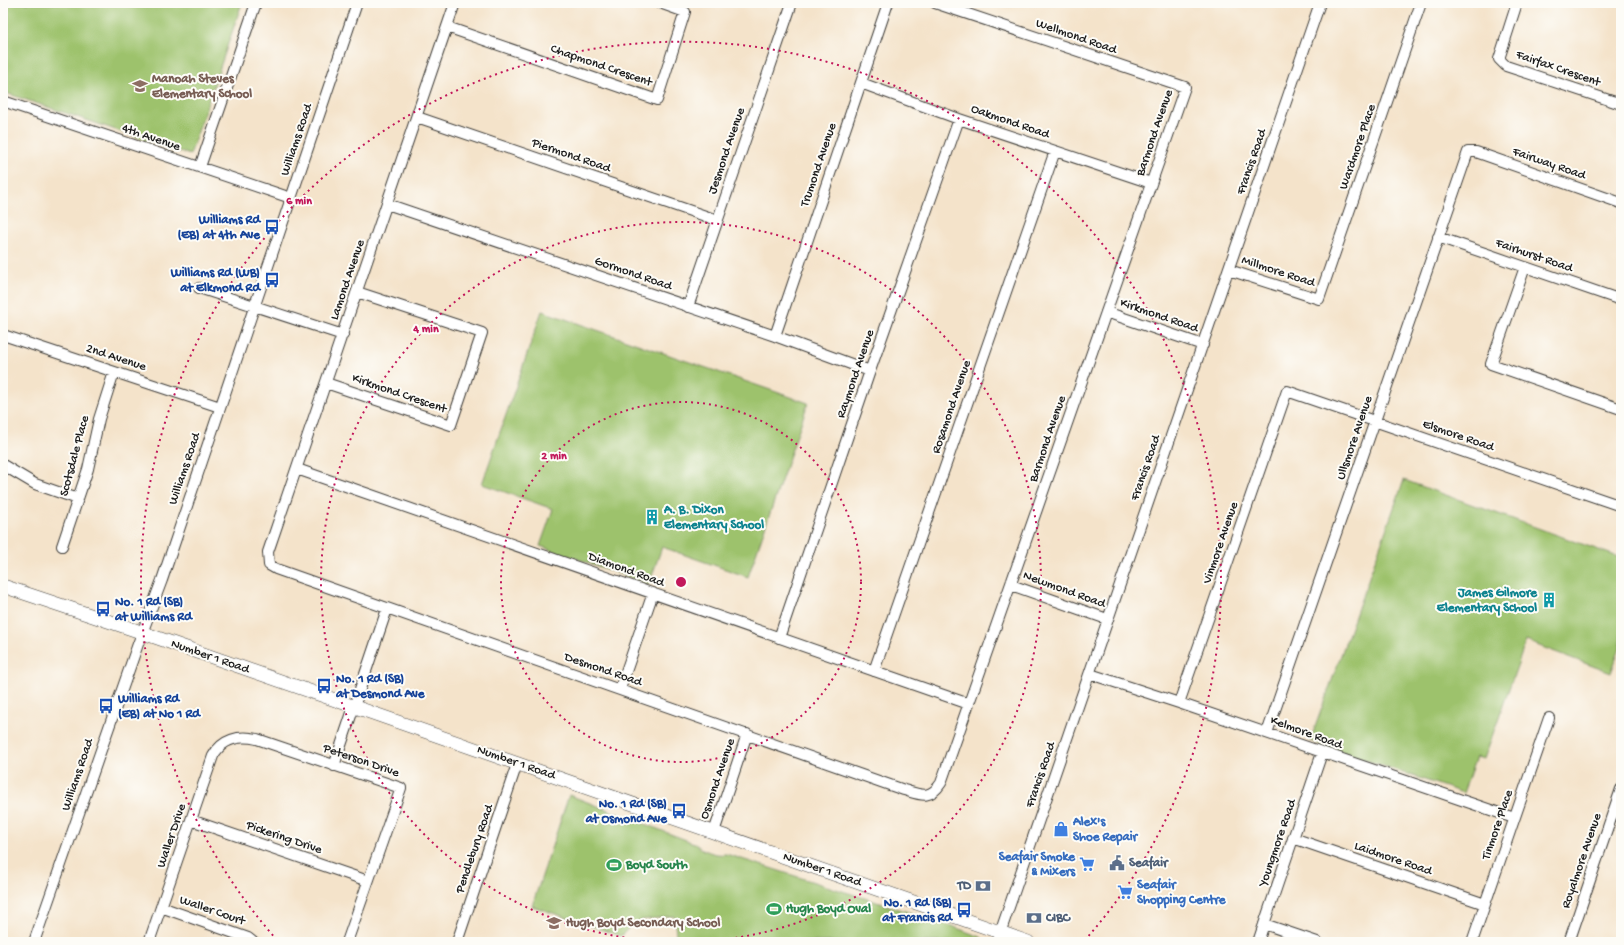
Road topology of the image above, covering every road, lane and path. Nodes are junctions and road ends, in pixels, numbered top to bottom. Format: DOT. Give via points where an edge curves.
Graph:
graph roads {
  1 [pos="256,3"];
  2 [pos="357,3"];
  3 [pos="455,3"];
  4 [pos="660,3"];
  5 [pos="792,3"];
  6 [pos="888,3"];
  7 [pos="936,3"];
  8 [pos="1320,3"];
  9 [pos="1421,3"];
  10 [pos="1517,3"];
  11 [pos="447,27"];
  12 [pos="861,83"];
  13 [pos="1184,87"];
  14 [pos="3,101"];
  15 [pos="1621,104"];
  16 [pos="417,117"];
  17 [pos="959,119"];
  18 [pos="1054,151"];
  19 [pos="1468,152"];
  20 [pos="200,167"];
  21 [pos="1151,183"];
  22 [pos="291,198"];
  23 [pos="1621,203"];
  24 [pos="387,204"];
  25 [pos="717,220"];
  26 [pos="1438,237"];
  27 [pos="1524,267"];
  28 [pos="1229,270"];
  29 [pos="199,288"];
  30 [pos="357,292"];
  31 [pos="1319,299"];
  32 [pos="1621,300"];
  33 [pos="255,306"];
  34 [pos="688,307"];
  35 [pos="1106,312"];
  36 [pos="3,335"];
  37 [pos="343,335"];
  38 [pos="774,336"];
  39 [pos="1203,345"];
  40 [pos="870,371"];
  41 [pos="114,372"];
  42 [pos="326,383"];
  43 [pos="1287,391"];
  44 [pos="220,407"];
  45 [pos="1621,409"];
  46 [pos="1375,422"];
  47 [pos="3,465"];
  48 [pos="297,469"];
  49 [pos="78,499"];
  50 [pos="1621,506"];
  51 [pos="62,546"];
  52 [pos="269,565"];
  53 [pos="1011,585"];
  54 [pos="3,586"];
  55 [pos="652,593"];
  56 [pos="387,609"];
  57 [pos="1108,619"];
  58 [pos="142,633"];
  59 [pos="779,638"];
  60 [pos="874,671"];
  61 [pos="1090,674"];
  62 [pos="620,689"];
  63 [pos="1179,703"];
  64 [pos="970,704"];
  65 [pos="353,707"];
  66 [pos="1549,718"];
  67 [pos="1267,733"];
  68 [pos="747,734"];
  69 [pos="226,742"];
  70 [pos="1322,753"];
  71 [pos="518,764"];
  72 [pos="334,766"];
  73 [pos="1621,789"];
  74 [pos="930,795"];
  75 [pos="1514,818"];
  76 [pos="191,820"];
  77 [pos="714,832"];
  78 [pos="1293,838"];
  79 [pos="368,881"];
  80 [pos="1484,904"];
  81 [pos="161,907"];
  82 [pos="1264,924"];
  83 [pos="998,937"];
  84 [pos="34,942"];
  85 [pos="149,942"];
  86 [pos="253,942"];
  87 [pos="347,942"];
  88 [pos="457,942"];
  89 [pos="1028,942"];
  90 [pos="1258,942"];
  91 [pos="1317,942"];
  92 [pos="1472,942"];
  93 [pos="1568,942"];
  1 -- 20 [label="street"];
  2 -- 22 [label="street, Williams Road"];
  3 -- 11 [label="street, Lamond Avenue"];
  4 -- 11 [label="street, Chapmond Crescent" via="685,12 657,100"];
  5 -- 25 [label="street, Jesmond Avenue"];
  6 -- 12 [label="street, Trumond Avenue"];
  7 -- 13 [label="street, Wellmond Road"];
  8 -- 28 [label="street, Francis Road"];
  9 -- 31 [label="street, Wardmore Place"];
  10 -- 15 [label="street, Fairfax Crescent" via="1499,59 1506,66"];
  11 -- 16 [label="street, Lamond Avenue"];
  12 -- 17 [label="street, Oakmond Road"];
  12 -- 38 [label="street, Trumond Avenue"];
  13 -- 21 [label="street, Barmond Avenue"];
  14 -- 20 [label="street, 4th Avenue"];
  16 -- 24 [label="street, Lamond Avenue"];
  16 -- 25 [label="street, Piermond Road"];
  17 -- 18 [label="street, Oakmond Road"];
  17 -- 40 [label="street, Raymond Avenue"];
  18 -- 21 [label="street, Oakmond Road"];
  18 -- 60 [label="street, Rosamond Avenue"];
  19 -- 23 [label="street, Fairway Road" via="1476,152"];
  19 -- 26 [label="street, Ullsmore Avenue"];
  20 -- 22 [label="street, 4th Avenue"];
  21 -- 35 [label="street, Barmond Avenue"];
  22 -- 33 [label="street, Williams Road"];
  24 -- 30 [label="street, Lamond Avenue"];
  24 -- 34 [label="street, Gormond Road"];
  25 -- 34 [label="street, Jesmond Avenue"];
  26 -- 27 [label="street, Fairhurst Road"];
  26 -- 46 [label="street, Ullsmore Avenue"];
  27 -- 32 [label="street, Fairhurst Road"];
  27 -- 45 [label="street" via="1492,364"];
  28 -- 31 [label="street, Millmore Road"];
  28 -- 39 [label="street, Francis Road"];
  29 -- 33 [label="street"];
  30 -- 37 [label="street, Lamond Avenue"];
  30 -- 42 [label="street, Kirkmond Crescent" via="482,333 452,425"];
  33 -- 37 [label="street"];
  33 -- 44 [label="street, Williams Road"];
  34 -- 38 [label="street, Gormond Road"];
  35 -- 39 [label="street, Kirkmond Road"];
  35 -- 53 [label="street, Barmond Avenue"];
  36 -- 41 [label="street, 2nd Avenue"];
  37 -- 42 [label="street, Lamond Avenue"];
  38 -- 40 [label="street, Gormond Road"];
  39 -- 57 [label="street, Francis Road"];
  40 -- 59 [label="street, Raymond Avenue"];
  41 -- 44 [label="street, 2nd Avenue"];
  41 -- 49 [label="street, Scotsdale Place" via="100,413 91,460"];
  42 -- 48 [label="street, Lamond Avenue"];
  43 -- 46 [label="street, Elsmore Road"];
  43 -- 63 [label="street, Vinmore Avenue"];
  44 -- 58 [label="street, Williams Road"];
  46 -- 50 [label="street, Elsmore Road"];
  46 -- 67 [label="street, Ullsmore Avenue"];
  47 -- 49 [label="street" via="35,484"];
  48 -- 52 [label="street, Lamond Avenue" via="268,552"];
  48 -- 55 [label="street, Diamond Road"];
  49 -- 51 [label="street, Scotsdale Place"];
  52 -- 56 [label="street, Desmond Road"];
  53 -- 57 [label="street, Newmond Road"];
  53 -- 64 [label="street, Barmond Avenue"];
  54 -- 58 [label="main road, Number 1 Road"];
  55 -- 59 [label="street, Diamond Road"];
  55 -- 62 [label="street"];
  56 -- 62 [label="street, Desmond Road"];
  56 -- 65 [label="street"];
  57 -- 61 [label="street, Francis Road"];
  58 -- 65 [label="main road, Number 1 Road"];
  58 -- 84 [label="street, Williams Road"];
  59 -- 60 [label="street, Diamond Road"];
  60 -- 64 [label="street, Diamond Road"];
  61 -- 63 [label="street, Kelmore Road"];
  61 -- 83 [label="street, Francis Road"];
  62 -- 68 [label="street, Desmond Road"];
  63 -- 67 [label="street, Kelmore Road"];
  64 -- 74 [label="street, Barmond Avenue" via="942,783 936,792"];
  65 -- 71 [label="main road, Number 1 Road"];
  65 -- 72 [label="street"];
  66 -- 75 [label="street, Tinmore Place"];
  67 -- 70 [label="street, Kelmore Road"];
  68 -- 74 [label="street, Desmond Road" via="904,790"];
  68 -- 77 [label="street, Osmond Avenue"];
  69 -- 72 [label="street, Peterson Drive" via="251,737"];
  69 -- 76 [label="street, Waller Drive" via="213,756"];
  70 -- 75 [label="street, Kelmore Road"];
  70 -- 78 [label="street, Youngmore Road"];
  71 -- 77 [label="main road, Number 1 Road"];
  71 -- 88 [label="street, Pendlebury Road"];
  72 -- 79 [label="street, Peterson Drive" via="401,788"];
  73 -- 93 [label="street, Royalmore Avenue"];
  75 -- 80 [label="street, Tinmore Place"];
  76 -- 79 [label="street, Pickering Drive"];
  76 -- 81 [label="street, Waller Drive"];
  77 -- 83 [label="main road, Number 1 Road"];
  78 -- 80 [label="street, Laidmore Road"];
  78 -- 82 [label="street, Youngmore Road"];
  79 -- 87 [label="street, Peterson Drive"];
  80 -- 92 [label="street, Tinmore Place"];
  81 -- 85 [label="street, Waller Drive"];
  81 -- 86 [label="street, Waller Court"];
  82 -- 90 [label="street, Youngmore Road"];
  82 -- 91 [label="street"];
  83 -- 89 [label="main road, Number 1 Road"];
}
